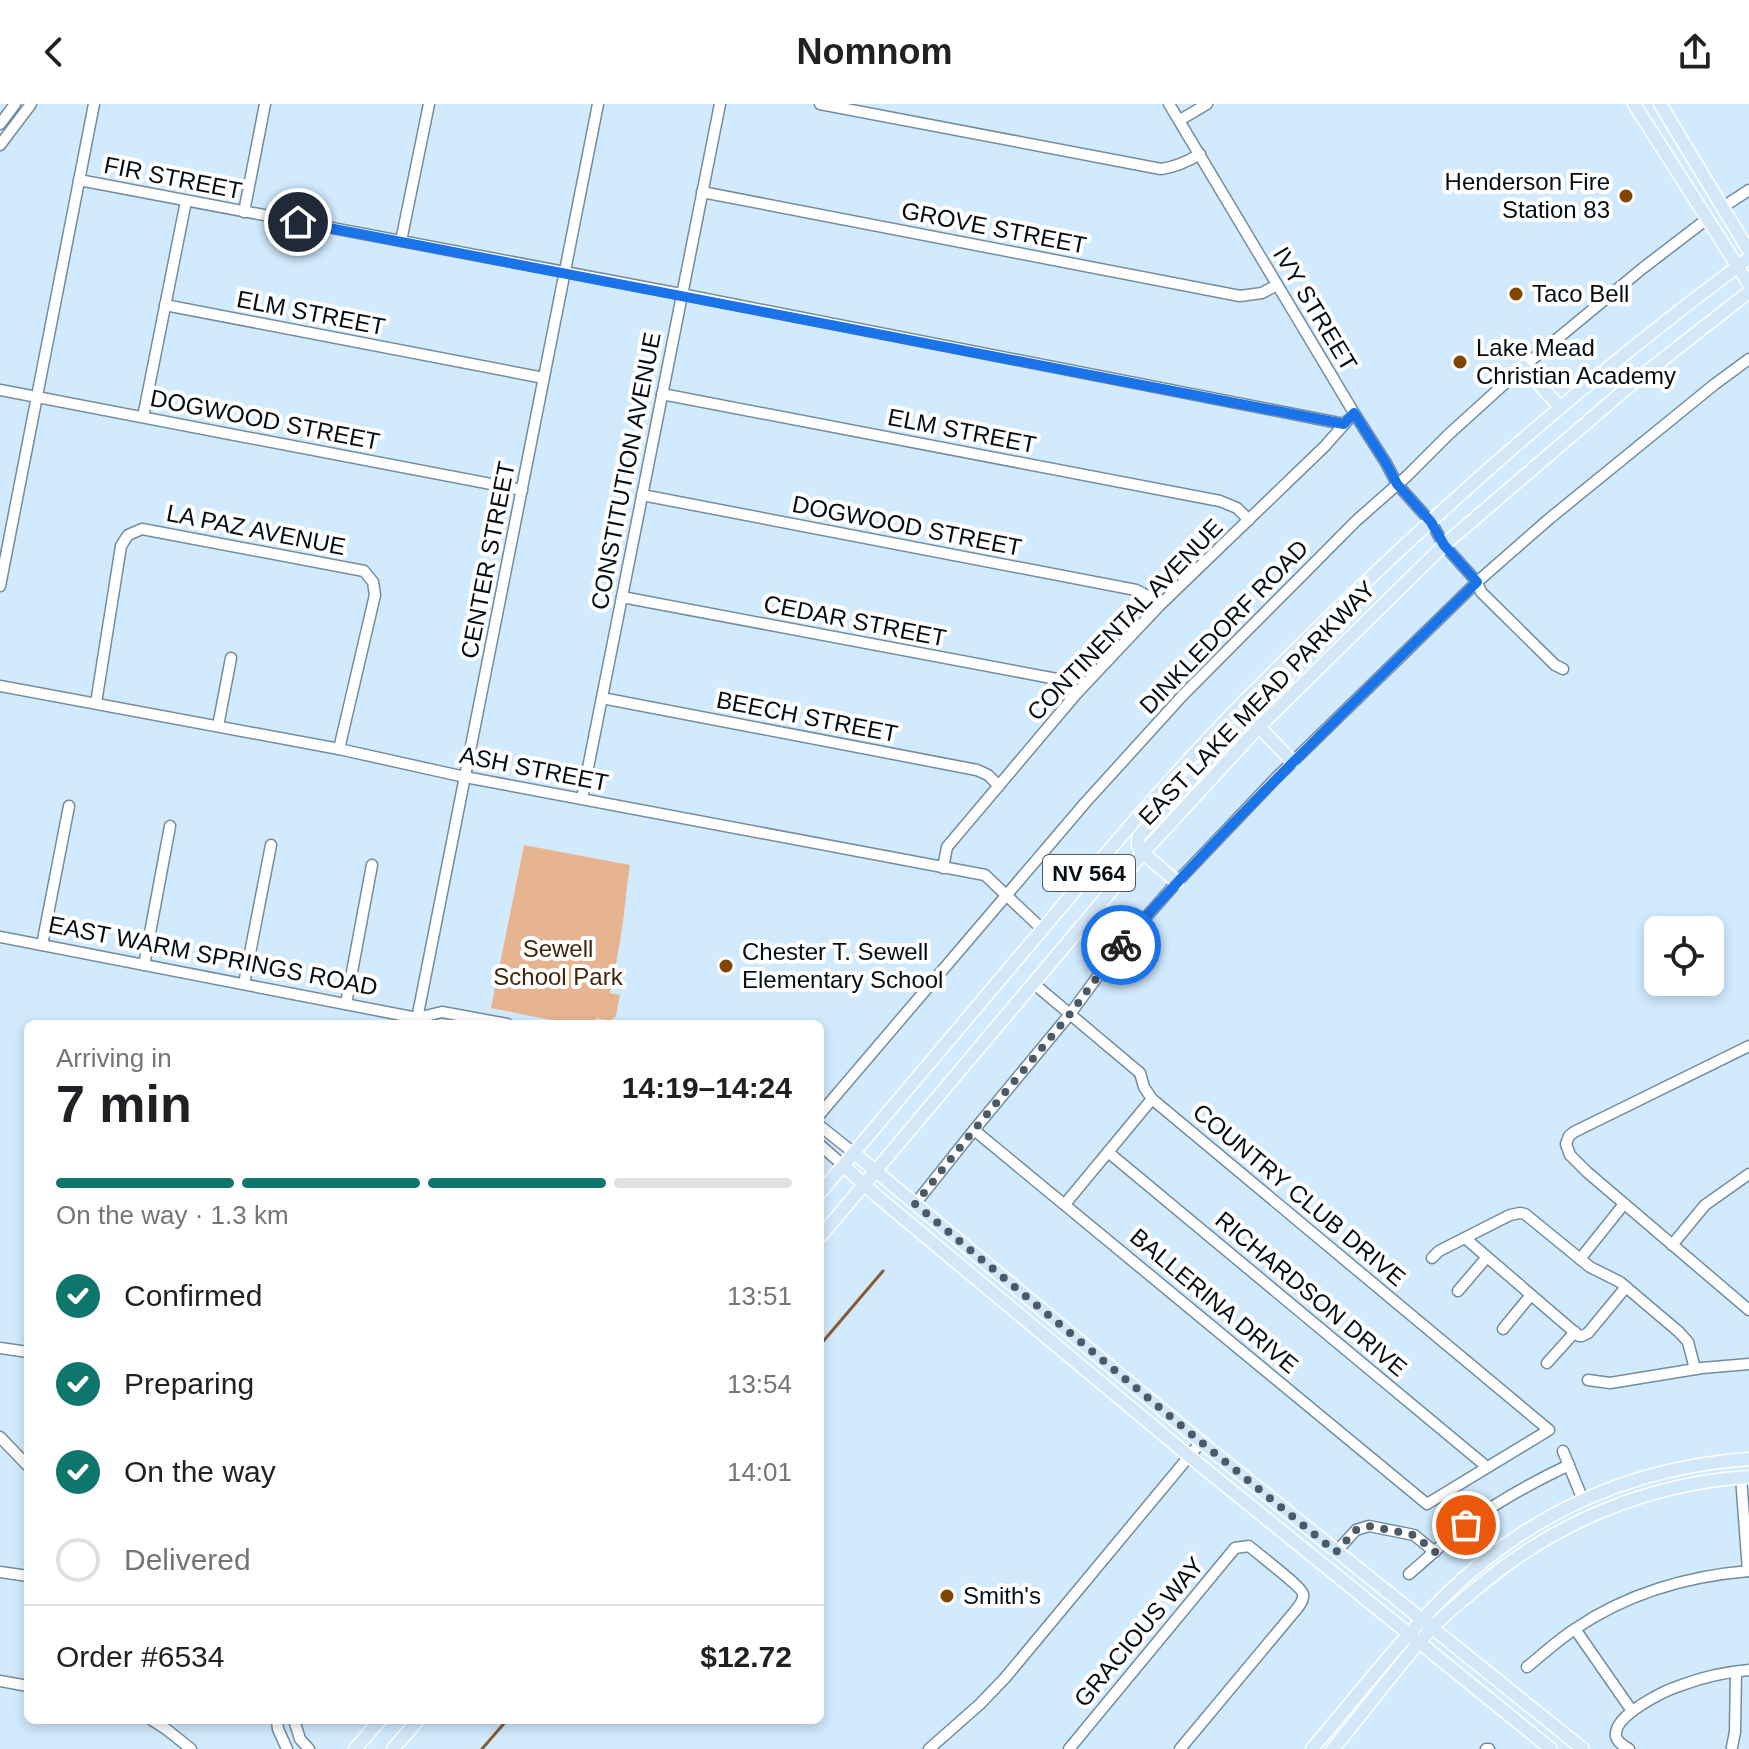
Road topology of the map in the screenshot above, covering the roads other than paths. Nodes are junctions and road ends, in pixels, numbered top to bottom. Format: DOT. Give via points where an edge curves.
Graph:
graph roads {
  1 [pos="15,104"];
  2 [pos="31,104"];
  3 [pos="94,104"];
  4 [pos="265,104"];
  5 [pos="429,104"];
  6 [pos="598,104"];
  7 [pos="720,104"];
  8 [pos="820,104"];
  9 [pos="1169,104"];
  10 [pos="1207,104"];
  11 [pos="1634,104"];
  12 [pos="1661,106"];
  13 [pos="1180,120"];
  14 [pos="1644,120"];
  15 [pos="0,124"];
  16 [pos="0,145"];
  17 [pos="1200,154"];
  18 [pos="79,180"];
  19 [pos="1749,190"];
  20 [pos="702,192"];
  21 [pos="186,201"];
  22 [pos="1723,207"];
  23 [pos="244,212"];
  24 [pos="1707,219"];
  25 [pos="401,241"];
  26 [pos="1749,251"];
  27 [pos="1749,258"];
  28 [pos="1737,267"];
  29 [pos="564,273"];
  30 [pos="1749,284"];
  31 [pos="1277,285"];
  32 [pos="1749,292"];
  33 [pos="681,294"];
  34 [pos="165,305"];
  35 [pos="1749,359"];
  36 [pos="1523,367"];
  37 [pos="544,378"];
  38 [pos="0,390"];
  39 [pos="662,394"];
  40 [pos="37,397"];
  41 [pos="1560,407"];
  42 [pos="1354,413"];
  43 [pos="143,417"];
  44 [pos="1344,424"];
  45 [pos="1397,484"];
  46 [pos="522,490"];
  47 [pos="642,495"];
  48 [pos="1249,520"];
  49 [pos="1431,522"];
  50 [pos="1444,545"];
  51 [pos="1,578"];
  52 [pos="1477,582"];
  53 [pos="622,597"];
  54 [pos="1159,606"];
  55 [pos="1300,646"];
  56 [pos="231,658"];
  57 [pos="1563,669"];
  58 [pos="0,686"];
  59 [pos="1077,693"];
  60 [pos="602,698"];
  61 [pos="96,703"];
  62 [pos="1230,716"];
  63 [pos="218,726"];
  64 [pos="1259,727"];
  65 [pos="339,749"];
  66 [pos="1292,761"];
  67 [pos="465,777"];
  68 [pos="999,786"];
  69 [pos="582,798"];
  70 [pos="69,806"];
  71 [pos="170,826"];
  72 [pos="271,845"];
  73 [pos="1143,853"];
  74 [pos="372,865"];
  75 [pos="943,868"];
  76 [pos="1177,882"];
  77 [pos="1006,894"];
  78 [pos="1042,929"];
  79 [pos="0,937"];
  80 [pos="42,945"];
  81 [pos="144,965"];
  82 [pos="1033,983"];
  83 [pos="244,984"];
  84 [pos="346,1004"];
  85 [pos="1070,1014"];
  86 [pos="413,1020"];
  87 [pos="417,1020"];
  88 [pos="420,1020"];
  89 [pos="485,1020"];
  90 [pos="1747,1050"];
  91 [pos="1152,1099"];
  92 [pos="824,1109"];
  93 [pos="824,1129"];
  94 [pos="974,1130"];
  95 [pos="824,1148"];
  96 [pos="1108,1152"];
  97 [pos="854,1153"];
  98 [pos="844,1166"];
  99 [pos="875,1170"];
  100 [pos="1749,1174"];
  101 [pos="863,1185"];
  102 [pos="824,1188"];
  103 [pos="915,1204"];
  104 [pos="1065,1204"];
  105 [pos="1624,1204"];
  106 [pos="824,1232"];
  107 [pos="1465,1238"];
  108 [pos="1672,1245"];
  109 [pos="1487,1257"];
  110 [pos="1432,1258"];
  111 [pos="1580,1259"];
  112 [pos="1626,1287"];
  113 [pos="1458,1291"];
  114 [pos="1531,1295"];
  115 [pos="1749,1310"];
  116 [pos="1503,1329"];
  117 [pos="1575,1332"];
  118 [pos="1080,1342"];
  119 [pos="0,1348"];
  120 [pos="24,1351"];
  121 [pos="1068,1355"];
  122 [pos="1547,1363"];
  123 [pos="1749,1364"];
  124 [pos="1695,1369"];
  125 [pos="1588,1380"];
  126 [pos="0,1437"];
  127 [pos="1201,1442"];
  128 [pos="1563,1451"];
  129 [pos="1189,1456"];
  130 [pos="1749,1459"];
  131 [pos="24,1462"];
  132 [pos="1569,1465"];
  133 [pos="1487,1467"];
  134 [pos="1745,1477"];
  135 [pos="1583,1500"];
  136 [pos="1336,1552"];
  137 [pos="1435,1552"];
  138 [pos="1748,1571"];
  139 [pos="0,1572"];
  140 [pos="1409,1574"];
  141 [pos="24,1575"];
  142 [pos="1428,1624"];
  143 [pos="1575,1629"];
  144 [pos="1414,1639"];
  145 [pos="1527,1667"];
  146 [pos="1749,1670"];
  147 [pos="1736,1672"];
  148 [pos="0,1681"];
  149 [pos="24,1685"];
  150 [pos="1632,1711"];
  151 [pos="158,1724"];
  152 [pos="278,1724"];
  153 [pos="297,1724"];
  154 [pos="377,1724"];
  155 [pos="415,1724"];
  156 [pos="283,1747"];
  157 [pos="1732,1747"];
  158 [pos="191,1749"];
  159 [pos="309,1749"];
  160 [pos="355,1749"];
  161 [pos="393,1749"];
  162 [pos="929,1749"];
  163 [pos="1069,1749"];
  164 [pos="1180,1749"];
  165 [pos="1312,1749"];
  166 [pos="1333,1749"];
  167 [pos="1551,1749"];
  168 [pos="1583,1749"];
  169 [pos="1629,1749"];
  1 -- 15 [label="street"];
  2 -- 16 [label="street"];
  3 -- 18 [label="street"];
  4 -- 23 [label="street"];
  5 -- 25 [label="street"];
  6 -- 29 [label="street, CENTER STREET"];
  7 -- 20 [label="street, CONSTITUTION AVENUE"];
  8 -- 17 [label="street" via="1161,169"];
  9 -- 13 [label="street, IVY STREET"];
  10 -- 13 [label="street"];
  11 -- 14 [label="main road"];
  12 -- 14 [label="main road"];
  12 -- 22 [label="main road"];
  13 -- 17 [label="street, IVY STREET"];
  14 -- 24 [label="main road"];
  17 -- 31 [label="street, IVY STREET"];
  18 -- 21 [label="street, FIR STREET"];
  18 -- 40 [label="street"];
  19 -- 22 [label="street"];
  20 -- 31 [label="street, GROVE STREET" via="1240,296"];
  20 -- 33 [label="street, CONSTITUTION AVENUE"];
  21 -- 23 [label="street, FIR STREET"];
  21 -- 34 [label="street"];
  22 -- 26 [label="main road"];
  23 -- 25 [label="street, FIR STREET"];
  24 -- 28 [label="main road"];
  24 -- 36 [label="street, DINKLEDORF ROAD"];
  25 -- 29 [label="street, FIR STREET"];
  27 -- 28 [label="main road, EAST LAKE MEAD PARKWAY / NV 564"];
  28 -- 30 [label="main road"];
  28 -- 41 [label="main road, EAST LAKE MEAD PARKWAY / NV 564"];
  29 -- 33 [label="street, FIR STREET"];
  29 -- 37 [label="street, CENTER STREET"];
  31 -- 42 [label="street, IVY STREET"];
  32 -- 50 [label="main road, EAST LAKE MEAD PARKWAY / NV 564" via="1634,382"];
  33 -- 39 [label="street, CONSTITUTION AVENUE"];
  33 -- 44 [label="street, FIR STREET"];
  34 -- 37 [label="street, ELM STREET"];
  34 -- 43 [label="street"];
  35 -- 52 [label="street"];
  36 -- 41 [label="main road"];
  36 -- 45 [label="street, DINKLEDORF ROAD"];
  37 -- 46 [label="street, CENTER STREET"];
  38 -- 40 [label="street, DOGWOOD STREET"];
  39 -- 47 [label="street, CONSTITUTION AVENUE"];
  39 -- 48 [label="street, ELM STREET" via="1220,501"];
  40 -- 43 [label="street, DOGWOOD STREET"];
  40 -- 51 [label="street"];
  41 -- 49 [label="main road, EAST LAKE MEAD PARKWAY / NV 564"];
  42 -- 44 [label="street, CONTINENTAL AVENUE"];
  42 -- 45 [label="street, IVY STREET"];
  43 -- 46 [label="street, DOGWOOD STREET"];
  44 -- 48 [label="street, CONTINENTAL AVENUE"];
  45 -- 49 [label="street, IVY STREET"];
  45 -- 77 [label="street, DINKLEDORF ROAD" via="1183,695"];
  46 -- 67 [label="street, CENTER STREET"];
  47 -- 53 [label="street, CONSTITUTION AVENUE"];
  47 -- 54 [label="street, DOGWOOD STREET" via="1136,590"];
  48 -- 54 [label="street, CONTINENTAL AVENUE"];
  49 -- 50 [label="street, IVY STREET"];
  49 -- 55 [label="main road, EAST LAKE MEAD PARKWAY / NV 564"];
  50 -- 52 [label="street, IVY STREET"];
  50 -- 64 [label="main road, EAST LAKE MEAD PARKWAY / NV 564"];
  52 -- 57 [label="street, IVY STREET" via="1481,592"];
  52 -- 66 [label="street"];
  53 -- 59 [label="street, CEDAR STREET" via="1057,679"];
  53 -- 60 [label="street, CONSTITUTION AVENUE"];
  54 -- 59 [label="street, CONTINENTAL AVENUE"];
  55 -- 62 [label="main road, EAST LAKE MEAD PARKWAY / NV 564"];
  55 -- 64 [label="main road" via="1286,680 1257,709 1254,721"];
  56 -- 63 [label="street"];
  58 -- 61 [label="street, ASH STREET"];
  59 -- 68 [label="street, CONTINENTAL AVENUE"];
  60 -- 68 [label="street, BEECH STREET" via="977,770"];
  60 -- 69 [label="street, CONSTITUTION AVENUE"];
  61 -- 63 [label="street, ASH STREET"];
  61 -- 65 [label="street, LA PAZ AVENUE" via="121,546 128,535 142,529 276,554 364,571 373,582 375,595"];
  62 -- 73 [label="main road" via="1209,760 1139,836"];
  62 -- 78 [label="main road, EAST LAKE MEAD PARKWAY / NV 564"];
  63 -- 65 [label="street, ASH STREET"];
  64 -- 66 [label="main road"];
  64 -- 73 [label="main road, EAST LAKE MEAD PARKWAY / NV 564"];
  65 -- 67 [label="street, ASH STREET"];
  66 -- 76 [label="street"];
  67 -- 69 [label="street, ASH STREET"];
  67 -- 87 [label="street, CENTER STREET"];
  68 -- 75 [label="street, CONTINENTAL AVENUE" via="947,847"];
  69 -- 75 [label="street, ASH STREET"];
  70 -- 80 [label="street"];
  71 -- 81 [label="street"];
  72 -- 83 [label="street"];
  73 -- 76 [label="main road"];
  73 -- 82 [label="main road, EAST LAKE MEAD PARKWAY / NV 564"];
  74 -- 84 [label="street"];
  75 -- 77 [label="street, ASH STREET" via="985,875"];
  76 -- 85 [label="street"];
  77 -- 78 [label="street, ASH STREET"];
  77 -- 92 [label="street, DINKLEDORF ROAD"];
  78 -- 97 [label="main road, EAST LAKE MEAD PARKWAY / NV 564"];
  79 -- 80 [label="street, EAST WARM SPRINGS ROAD"];
  80 -- 81 [label="street, EAST WARM SPRINGS ROAD"];
  81 -- 83 [label="street, EAST WARM SPRINGS ROAD"];
  82 -- 85 [label="street, COUNTRY CLUB DRIVE"];
  82 -- 99 [label="main road, EAST LAKE MEAD PARKWAY / NV 564"];
  83 -- 84 [label="street, EAST WARM SPRINGS ROAD"];
  84 -- 86 [label="street, EAST WARM SPRINGS ROAD"];
  85 -- 91 [label="street, COUNTRY CLUB DRIVE" via="1140,1073"];
  85 -- 94 [label="street"];
  88 -- 89 [label="street, EAST WARM SPRINGS ROAD" via="442,1012"];
  90 -- 105 [label="street" via="1569,1136 1566,1144 1572,1158"];
  91 -- 96 [label="street"];
  91 -- 133 [label="street, COUNTRY CLUB DRIVE" via="1549,1430"];
  93 -- 97 [label="street"];
  94 -- 103 [label="street"];
  94 -- 104 [label="street, BALLERINA DRIVE"];
  95 -- 98 [label="street"];
  96 -- 104 [label="street"];
  96 -- 133 [label="street, RICHARDSON DRIVE"];
  97 -- 98 [label="main road, EAST LAKE MEAD PARKWAY / NV 564"];
  97 -- 99 [label="main road"];
  98 -- 101 [label="main road"];
  98 -- 102 [label="main road, EAST LAKE MEAD PARKWAY / NV 564"];
  99 -- 101 [label="main road, EAST LAKE MEAD PARKWAY / NV 564"];
  99 -- 103 [label="main road"];
  100 -- 108 [label="street" via="1705,1205"];
  101 -- 106 [label="main road, EAST LAKE MEAD PARKWAY / NV 564"];
  101 -- 121 [label="main road"];
  103 -- 118 [label="main road"];
  104 -- 133 [label="street, BALLERINA DRIVE" via="1427,1504"];
  105 -- 108 [label="street"];
  105 -- 111 [label="street"];
  107 -- 109 [label="street"];
  107 -- 110 [label="street"];
  107 -- 111 [label="street" via="1520,1213"];
  108 -- 115 [label="street"];
  109 -- 113 [label="street"];
  109 -- 114 [label="street"];
  111 -- 112 [label="street"];
  112 -- 117 [label="street" via="1588,1333"];
  112 -- 124 [label="street" via="1685,1338"];
  114 -- 116 [label="street"];
  114 -- 117 [label="street"];
  117 -- 122 [label="street"];
  118 -- 121 [label="main road"];
  118 -- 127 [label="main road"];
  119 -- 120 [label="street"];
  121 -- 129 [label="main road"];
  123 -- 124 [label="street"];
  124 -- 125 [label="street" via="1610,1383"];
  126 -- 131 [label="street"];
  127 -- 129 [label="street"];
  127 -- 136 [label="main road"];
  128 -- 132 [label="street"];
  129 -- 144 [label="main road"];
  129 -- 162 [label="street" via="1005,1678"];
  130 -- 135 [label="main road" via="1659,1473"];
  132 -- 135 [label="street"];
  132 -- 137 [label="street" via="1497,1504"];
  134 -- 138 [label="street"];
  134 -- 142 [label="main road" via="1657,1492 1578,1521 1540,1542"];
  135 -- 142 [label="main road" via="1545,1518 1494,1554 1455,1586"];
  136 -- 137 [label="street" via="1356,1530 1369,1526 1414,1535"];
  136 -- 142 [label="main road"];
  137 -- 140 [label="street"];
  138 -- 143 [label="street" via="1646,1593"];
  139 -- 141 [label="street"];
  142 -- 144 [label="main road"];
  142 -- 168 [label="main road"];
  143 -- 145 [label="street"];
  143 -- 150 [label="street"];
  144 -- 165 [label="main road"];
  144 -- 166 [label="main road"];
  144 -- 167 [label="main road"];
  146 -- 147 [label="street"];
  147 -- 150 [label="street" via="1682,1684"];
  147 -- 157 [label="street"];
  148 -- 149 [label="street"];
  150 -- 169 [label="street" via="1616,1737"];
  151 -- 158 [label="street"];
  152 -- 156 [label="street"];
  153 -- 159 [label="street"];
  154 -- 160 [label="main road"];
  155 -- 161 [label="main road"];
  163 -- 164 [label="street, GRACIOUS WAY" via="1235,1548 1249,1546 1298,1585 1303,1597"];
}
